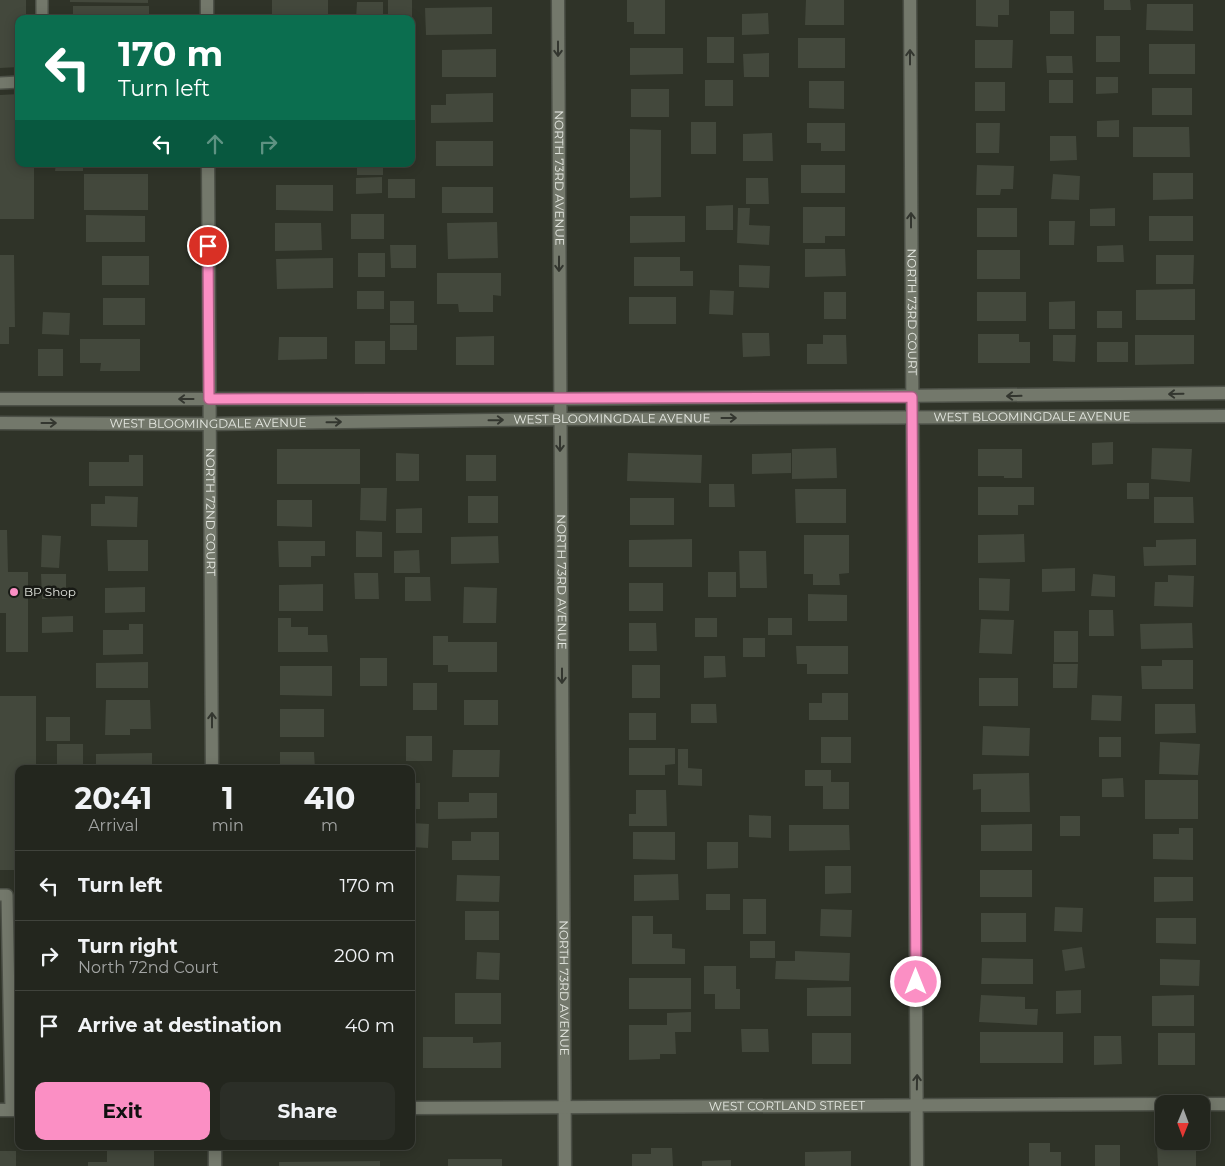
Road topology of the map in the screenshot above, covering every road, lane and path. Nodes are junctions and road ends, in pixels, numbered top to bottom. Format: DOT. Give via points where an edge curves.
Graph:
graph roads {
  1 [pos="42,0"];
  2 [pos="207,0"];
  3 [pos="558,0"];
  4 [pos="910,0"];
  5 [pos="42,15"];
  6 [pos="207,15"];
  7 [pos="15,82"];
  8 [pos="0,83"];
  9 [pos="208,167"];
  10 [pos="1225,394"];
  11 [pos="912,397"];
  12 [pos="560,398"];
  13 [pos="0,399"];
  14 [pos="209,399"];
  15 [pos="1225,416"];
  16 [pos="913,418"];
  17 [pos="560,419"];
  18 [pos="0,423"];
  19 [pos="209,424"];
  20 [pos="212,765"];
  21 [pos="0,895"];
  22 [pos="5,1043"];
  23 [pos="1155,1104"];
  24 [pos="1210,1104"];
  25 [pos="1225,1104"];
  26 [pos="917,1105"];
  27 [pos="564,1107"];
  28 [pos="415,1108"];
  29 [pos="10,1109"];
  30 [pos="215,1150"];
  31 [pos="215,1166"];
  32 [pos="564,1166"];
  33 [pos="917,1166"];
  1 -- 5 [label="lane"];
  2 -- 6 [label="street"];
  3 -- 12 [label="street, NORTH 73RD AVENUE, one-way"];
  11 -- 4 [label="street, NORTH 73RD COURT, one-way"];
  7 -- 8 [label="lane"];
  9 -- 14 [label="street, NORTH 72ND COURT"];
  10 -- 11 [label="street, WEST BLOOMINGDALE AVENUE, one-way"];
  11 -- 12 [label="street, WEST BLOOMINGDALE AVENUE"];
  11 -- 16 [label="street, NORTH 73RD COURT"];
  12 -- 14 [label="street, WEST BLOOMINGDALE AVENUE"];
  12 -- 17 [label="street, NORTH 73RD AVENUE"];
  14 -- 13 [label="street, WEST BLOOMINGDALE AVENUE, one-way"];
  14 -- 19 [label="street, NORTH 72ND COURT"];
  15 -- 16 [label="street, WEST BLOOMINGDALE AVENUE"];
  17 -- 16 [label="street, WEST BLOOMINGDALE AVENUE, one-way"];
  26 -- 16 [label="street, NORTH 73RD COURT, one-way"];
  19 -- 17 [label="street, WEST BLOOMINGDALE AVENUE, one-way"];
  17 -- 27 [label="street, NORTH 73RD AVENUE, one-way"];
  18 -- 19 [label="street, WEST BLOOMINGDALE AVENUE, one-way"];
  20 -- 19 [label="street, NORTH 72ND COURT, one-way"];
  21 -- 22 [label="lane" via="7,895"];
  22 -- 29 [label="lane"];
  23 -- 26 [label="street, WEST CORTLAND STREET"];
  24 -- 25 [label="street"];
  26 -- 27 [label="street, WEST CORTLAND STREET"];
  26 -- 33 [label="street, NORTH 73RD COURT"];
  27 -- 28 [label="street, WEST CORTLAND STREET"];
  27 -- 32 [label="street, NORTH 73RD AVENUE"];
  30 -- 31 [label="street"];
}
